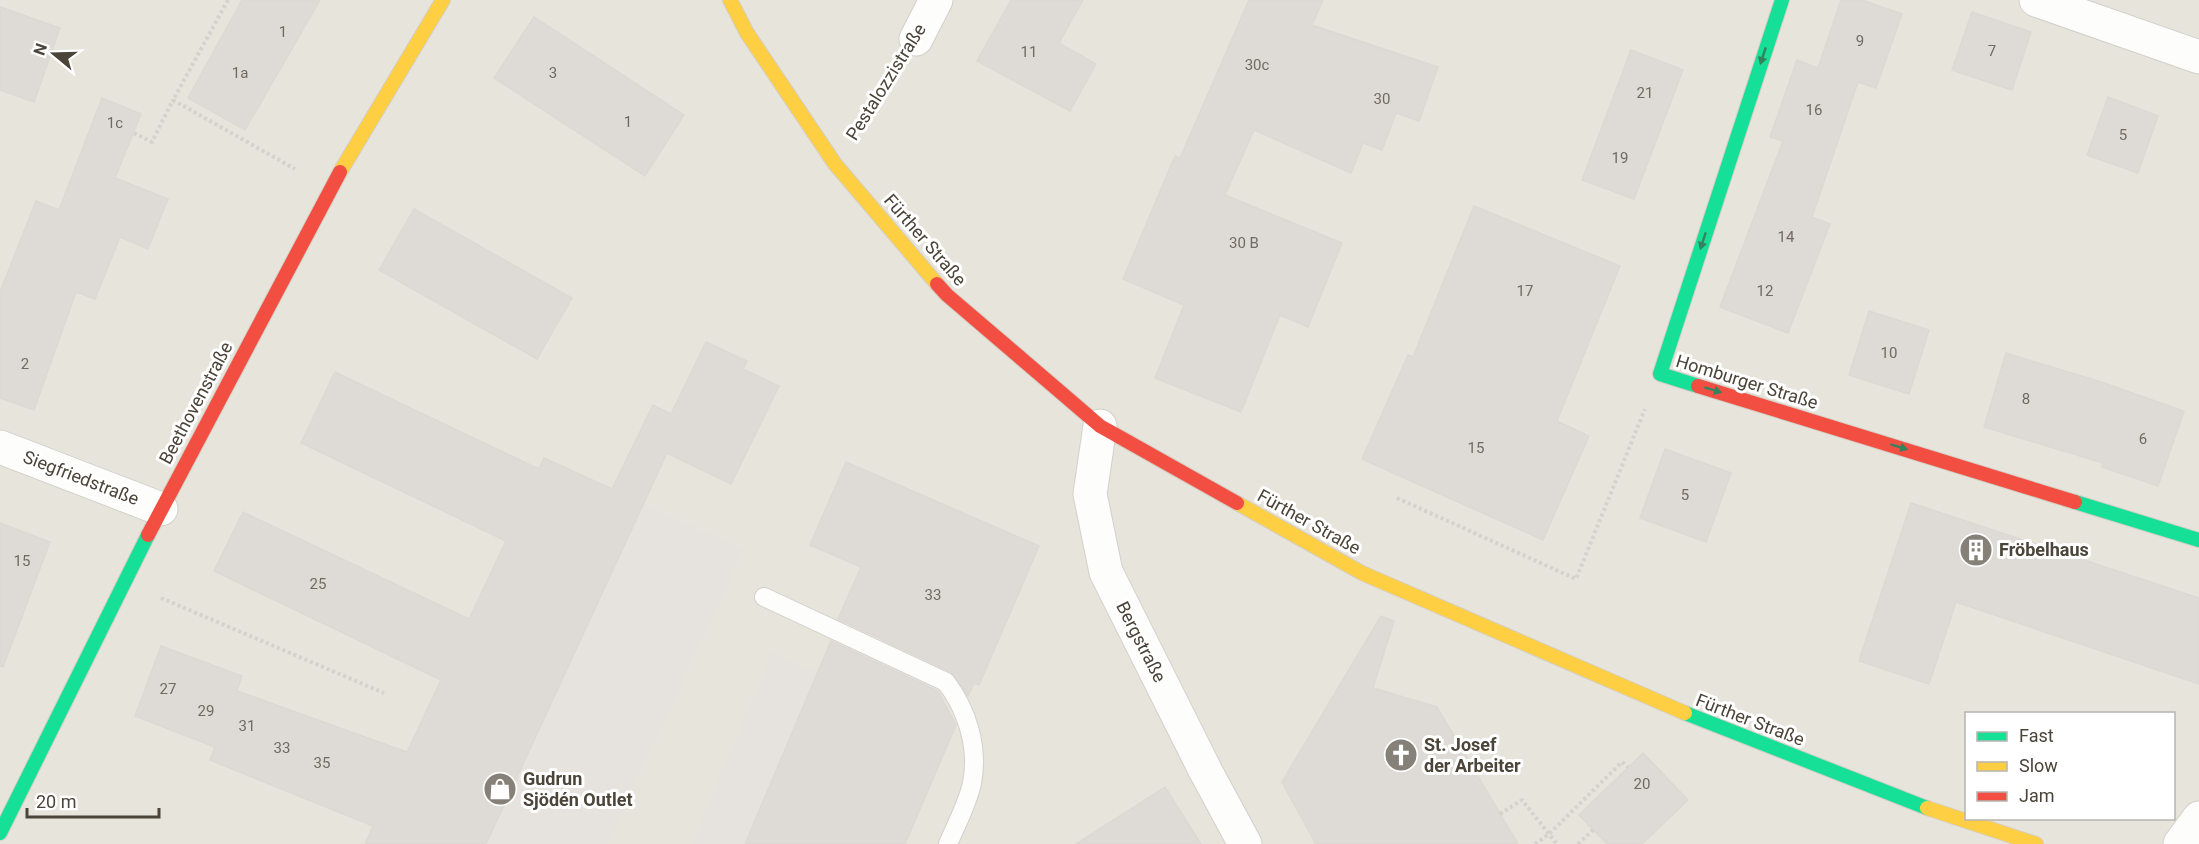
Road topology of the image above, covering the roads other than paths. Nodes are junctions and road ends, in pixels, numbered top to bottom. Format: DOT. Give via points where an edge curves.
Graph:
graph roads {
  1 [pos="443,0"];
  2 [pos="730,0"];
  3 [pos="936,0"];
  4 [pos="1782,0"];
  5 [pos="2036,0"];
  6 [pos="916,39"];
  7 [pos="2199,57"];
  8 [pos="1100,426"];
  9 [pos="0,447"];
  10 [pos="161,509"];
  11 [pos="2199,540"];
  12 [pos="764,597"];
  13 [pos="2199,818"];
  14 [pos="0,833"];
  15 [pos="948,844"];
  16 [pos="1245,844"];
  17 [pos="2036,844"];
  18 [pos="2180,844"];
  1 -- 10 [label="street, Beethovenstraße" via="330,189"];
  2 -- 8 [label="street, Fürther Straße" via="747,33 835,164 947,295"];
  3 -- 6 [label="street, Pestalozzistraße"];
  4 -- 11 [label="street, Homburger Straße, one-way" via="1660,374"];
  5 -- 7 [label="street"];
  8 -- 16 [label="street, Bergstraße" via="1090,494 1106,573"];
  8 -- 17 [label="street, Fürther Straße" via="1362,573 1680,711 1918,805"];
  9 -- 10 [label="street, Siegfriedstraße"];
  10 -- 14 [label="street, Beethovenstraße"];
  12 -- 15 [label="lane" via="946,682 969,726 975,760 972,784"];
  13 -- 18 [label="street"];
}
